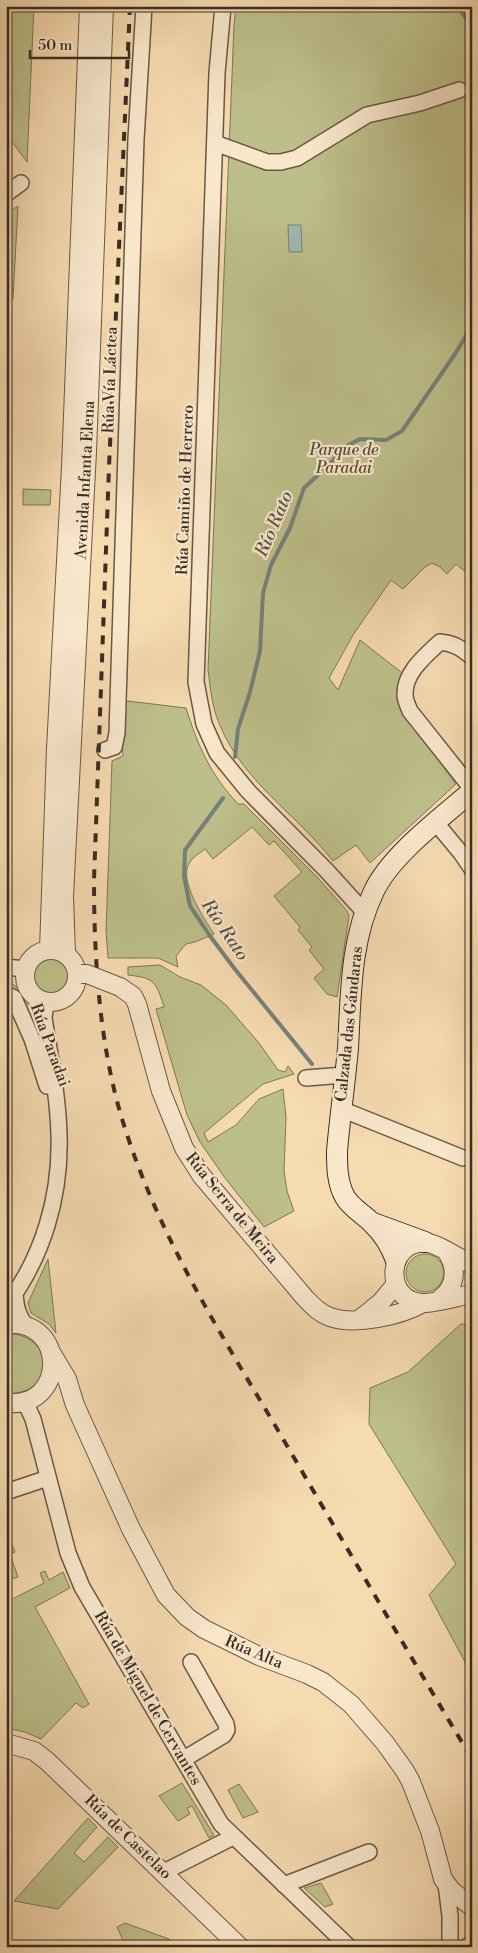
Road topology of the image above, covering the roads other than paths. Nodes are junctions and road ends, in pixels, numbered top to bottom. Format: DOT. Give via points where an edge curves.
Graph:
graph roads {
  1 [pos="89,6"];
  2 [pos="104,6"];
  3 [pos="144,6"];
  4 [pos="222,6"];
  5 [pos="459,90"];
  6 [pos="215,143"];
  7 [pos="21,183"];
  8 [pos="6,194"];
  9 [pos="472,657"];
  10 [pos="106,750"];
  11 [pos="472,790"];
  12 [pos="436,823"];
  13 [pos="472,869"];
  14 [pos="366,914"];
  15 [pos="49,950"];
  16 [pos="66,954"];
  17 [pos="6,967"];
  18 [pos="25,969"];
  19 [pos="79,974"];
  20 [pos="7,994"];
  21 [pos="46,1002"];
  22 [pos="344,1075"];
  23 [pos="306,1078"];
  24 [pos="341,1109"];
  25 [pos="58,1110"];
  26 [pos="463,1158"];
  27 [pos="373,1223"];
  28 [pos="425,1242"];
  29 [pos="447,1252"];
  30 [pos="396,1260"];
  31 [pos="472,1265"];
  32 [pos="396,1284"];
  33 [pos="472,1294"];
  34 [pos="11,1300"];
  35 [pos="431,1302"];
  36 [pos="360,1319"];
  37 [pos="6,1324"];
  38 [pos="26,1326"];
  39 [pos="52,1354"];
  40 [pos="40,1392"];
  41 [pos="25,1402"];
  42 [pos="6,1403"];
  43 [pos="75,1405"];
  44 [pos="48,1478"];
  45 [pos="6,1492"];
  46 [pos="191,1662"];
  47 [pos="6,1743"];
  48 [pos="184,1759"];
  49 [pos="233,1837"];
  50 [pos="369,1852"];
  51 [pos="164,1872"];
  52 [pos="446,1884"];
  53 [pos="284,1885"];
  54 [pos="472,1907"];
  55 [pos="472,1945"];
  56 [pos="240,1947"];
  57 [pos="349,1947"];
  58 [pos="450,1947"];
  59 [pos="468,1947"];
  1 -- 15 [label="street, Avenida Infanta Elena"];
  2 -- 16 [label="street, Avenida Infanta Elena" via="64,896"];
  3 -- 10 [label="street, Rúa Vía Láctea" via="136,139 116,733 114,747"];
  4 -- 6 [label="street, Rúa Camiño de Herrero"];
  5 -- 6 [label="street" via="367,115 297,158 282,162 266,162"];
  6 -- 14 [label="street, Rúa Camiño de Herrero" via="196,682 204,724 217,752 248,791"];
  7 -- 8 [label="street"];
  9 -- 11 [label="street" via="461,648 440,642 408,678 405,695 410,711"];
  11 -- 12 [label="main road, Calzada das Gándaras"];
  12 -- 13 [label="street"];
  12 -- 14 [label="main road, Calzada das Gándaras" via="399,856 374,891"];
  14 -- 22 [label="main road, Calzada das Gándaras" via="358,932"];
  15 -- 16 [label="street"];
  15 -- 18 [label="street" via="34,955"];
  16 -- 19 [label="street"];
  17 -- 18 [label="street"];
  18 -- 21 [label="street" via="24,978 31,994"];
  19 -- 21 [label="street" via="71,994 56,1002"];
  19 -- 36 [label="street, Rúa Serra de Meira, bridge" via="120,987 138,1004 168,1112 184,1148 201,1175 318,1311 338,1319"];
  20 -- 25 [label="street, Rúa Paradai" via="14,998 32,1039 49,1097"];
  21 -- 25 [label="street, Rúa Paradai" via="44,1018"];
  22 -- 23 [label="street"];
  22 -- 24 [label="main road, Calzada das Gándaras"];
  24 -- 26 [label="street"];
  24 -- 27 [label="main road, Calzada das Gándaras" via="337,1151 339,1182 352,1206"];
  25 -- 34 [label="street, Rúa Paradai" via="59,1166 53,1204 37,1254"];
  27 -- 28 [label="main road"];
  27 -- 30 [label="main road" via="390,1245"];
  28 -- 29 [label="street"];
  28 -- 30 [label="street" via="408,1247"];
  29 -- 31 [label="street"];
  29 -- 35 [label="street" via="455,1269 454,1279 451,1288"];
  30 -- 32 [label="street"];
  32 -- 35 [label="street" via="406,1298 414,1302"];
  32 -- 36 [label="street"];
  33 -- 35 [label="street, Rúa Serra de Meira"];
  34 -- 38 [label="street, Rúa Paradai"];
  35 -- 36 [label="street, Rúa Serra de Meira" via="378,1319"];
  37 -- 38 [label="street"];
  38 -- 39 [label="street" via="38,1332"];
  39 -- 40 [label="street" via="51,1375"];
  39 -- 43 [label="street, Rúa Alta" via="67,1380"];
  40 -- 41 [label="street"];
  40 -- 43 [label="street" via="63,1394"];
  41 -- 42 [label="street"];
  41 -- 44 [label="street, Rúa de Miguel de Cervantes" via="33,1419"];
  43 -- 52 [label="street, Rúa Alta" via="131,1529 166,1595 204,1629 308,1674 351,1704 366,1719 412,1782"];
  44 -- 45 [label="street"];
  44 -- 48 [label="street, Rúa de Miguel de Cervantes" via="68,1553 82,1587"];
  46 -- 48 [label="street" via="227,1730 224,1736"];
  47 -- 51 [label="street, Rúa de Castelao" via="34,1751 47,1760"];
  48 -- 49 [label="street, Rúa de Miguel de Cervantes" via="221,1824"];
  49 -- 51 [label="street"];
  49 -- 53 [label="street, Rúa de Miguel de Cervantes"];
  50 -- 53 [label="street"];
  51 -- 56 [label="street, Rúa de Castelao"];
  52 -- 54 [label="street"];
  52 -- 58 [label="street"];
  53 -- 57 [label="street, Rúa de Miguel de Cervantes"];
  55 -- 59 [label="street"];
}
